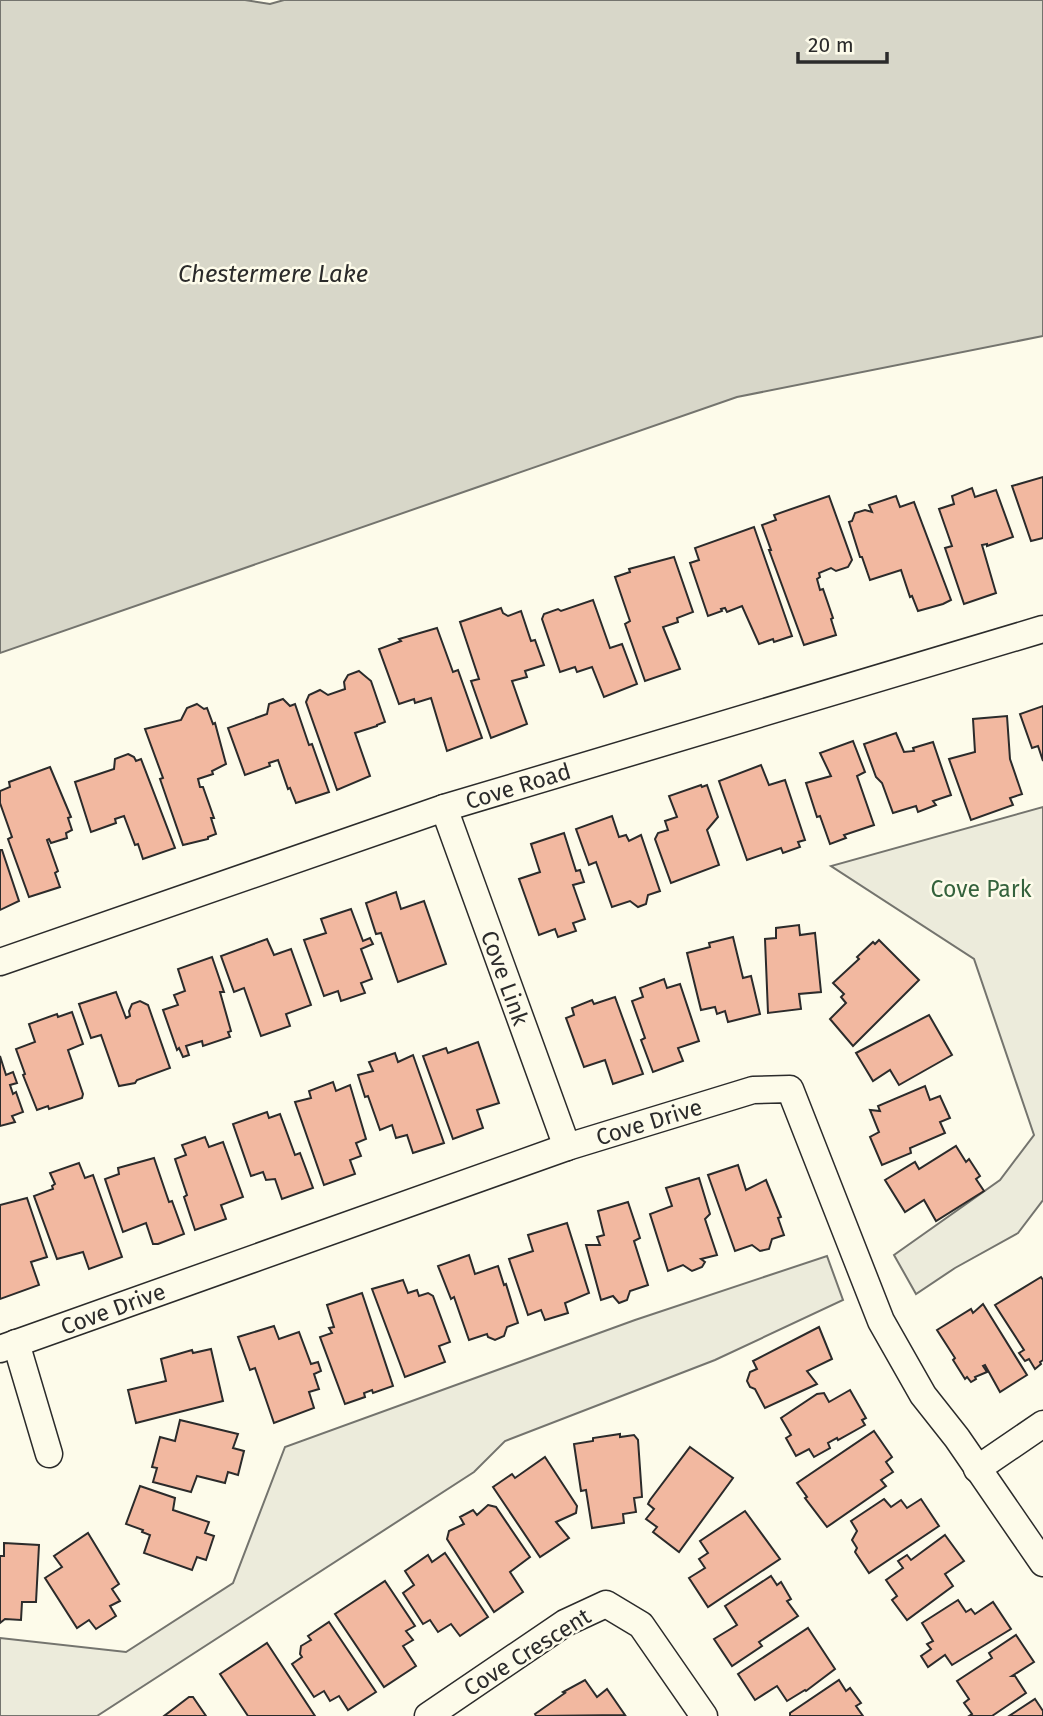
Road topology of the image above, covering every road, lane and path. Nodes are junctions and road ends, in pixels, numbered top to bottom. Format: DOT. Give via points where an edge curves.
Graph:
graph roads {
  1 [pos="1043,629"];
  2 [pos="444,808"];
  3 [pos="0,962"];
  4 [pos="567,1147"];
  5 [pos="8,1346"];
  6 [pos="1043,1423"];
  7 [pos="48,1454"];
  8 [pos="978,1469"];
  9 [pos="1043,1563"];
  10 [pos="428,1716"];
  11 [pos="704,1716"];
  1 -- 2 [label="street, Cove Road"];
  2 -- 3 [label="street, Cove Road"];
  2 -- 4 [label="street, Cove Link"];
  4 -- 5 [label="street, Cove Drive"];
  4 -- 8 [label="street, Cove Drive" via="753,1090 790,1089 881,1321 923,1395"];
  5 -- 7 [label="street"];
  6 -- 8 [label="street"];
  8 -- 9 [label="street, Cove Drive"];
  10 -- 11 [label="street, Cove Crescent" via="565,1623 606,1604 641,1625"];
}
